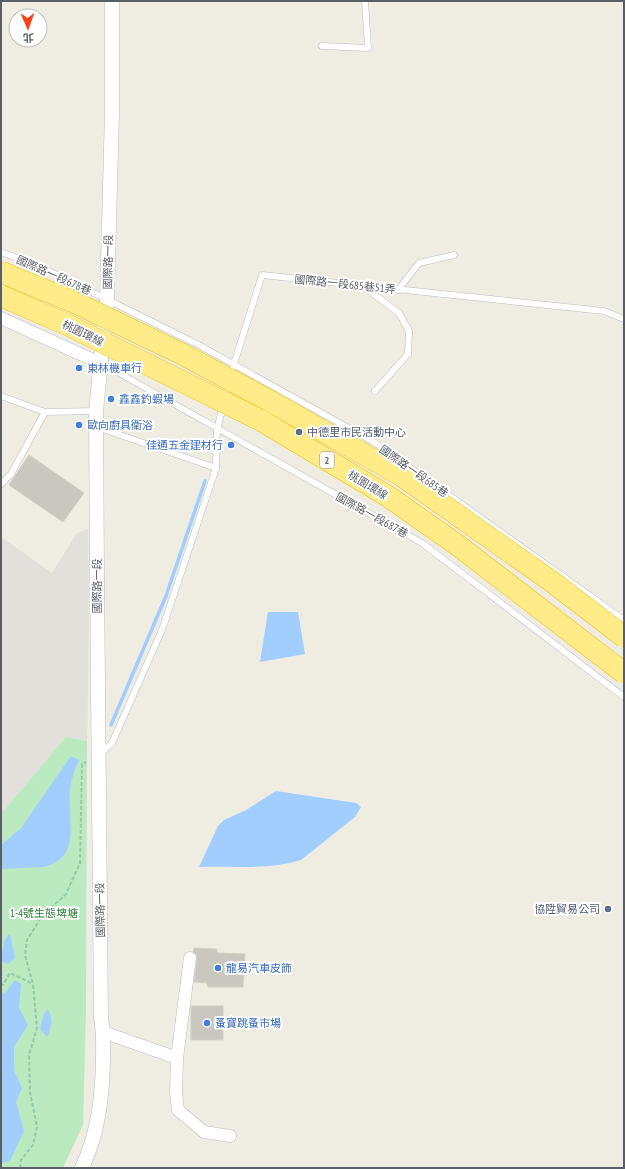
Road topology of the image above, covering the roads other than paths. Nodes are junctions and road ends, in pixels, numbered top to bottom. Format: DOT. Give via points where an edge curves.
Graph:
graph roads {
  1 [pos="112,1"];
  2 [pos="365,1"];
  3 [pos="322,46"];
  4 [pos="1,252"];
  5 [pos="454,255"];
  6 [pos="1,272"];
  7 [pos="362,286"];
  8 [pos="398,290"];
  9 [pos="1,296"];
  10 [pos="107,300"];
  11 [pos="1,318"];
  12 [pos="624,319"];
  13 [pos="100,363"];
  14 [pos="234,364"];
  15 [pos="375,392"];
  16 [pos="1,396"];
  17 [pos="96,411"];
  18 [pos="45,412"];
  19 [pos="96,426"];
  20 [pos="218,429"];
  21 [pos="216,468"];
  22 [pos="1,484"];
  23 [pos="624,620"];
  24 [pos="624,638"];
  25 [pos="624,673"];
  26 [pos="624,697"];
  27 [pos="98,756"];
  28 [pos="190,958"];
  29 [pos="103,1032"];
  30 [pos="177,1058"];
  31 [pos="230,1136"];
  32 [pos="82,1168"];
  1 -- 10 [label="street, 國際路一段"];
  2 -- 3 [label="lane" via="368,48"];
  4 -- 10 [label="lane, 國際路一段678巷" via="43,268"];
  5 -- 8 [label="lane" via="418,263"];
  6 -- 24 [label="highway, 2, bridge" via="76,303 182,354 402,476 551,581"];
  7 -- 8 [label="lane, 國際路一段685巷51弄"];
  7 -- 14 [label="lane, 國際路一段685巷51弄" via="262,275"];
  7 -- 15 [label="lane" via="399,313 409,331 408,354"];
  8 -- 12 [label="lane, 國際路一段685巷51弄" via="604,311"];
  9 -- 25 [label="highway, 桃園環線 / 2, bridge" via="66,324 262,421 389,497 456,544"];
  10 -- 13 [label="street, 國際路一段"];
  10 -- 14 [label="lane, 國際路一段685巷"];
  11 -- 13 [label="street"];
  13 -- 17 [label="street, 國際路一段"];
  13 -- 20 [label="lane, 國際路一段687巷"];
  14 -- 20 [label="lane, 國際路一段685巷51弄"];
  14 -- 23 [label="lane, 國際路一段685巷" via="374,442"];
  16 -- 18 [label="lane"];
  17 -- 18 [label="lane"];
  17 -- 19 [label="street, 國際路一段"];
  18 -- 22 [label="lane" via="10,474"];
  19 -- 21 [label="lane"];
  19 -- 27 [label="street, 國際路一段"];
  20 -- 21 [label="lane, 國際路一段685巷51弄"];
  20 -- 26 [label="lane, 國際路一段687巷" via="422,543"];
  21 -- 27 [label="lane, 國際路一段685巷51弄" via="162,630 112,743"];
  27 -- 29 [label="street, 國際路一段"];
  28 -- 30 [label="street"];
  29 -- 30 [label="street"];
  29 -- 32 [label="street, 國際路一段" via="99,1113"];
  30 -- 31 [label="street" via="178,1110 204,1132"];
}
